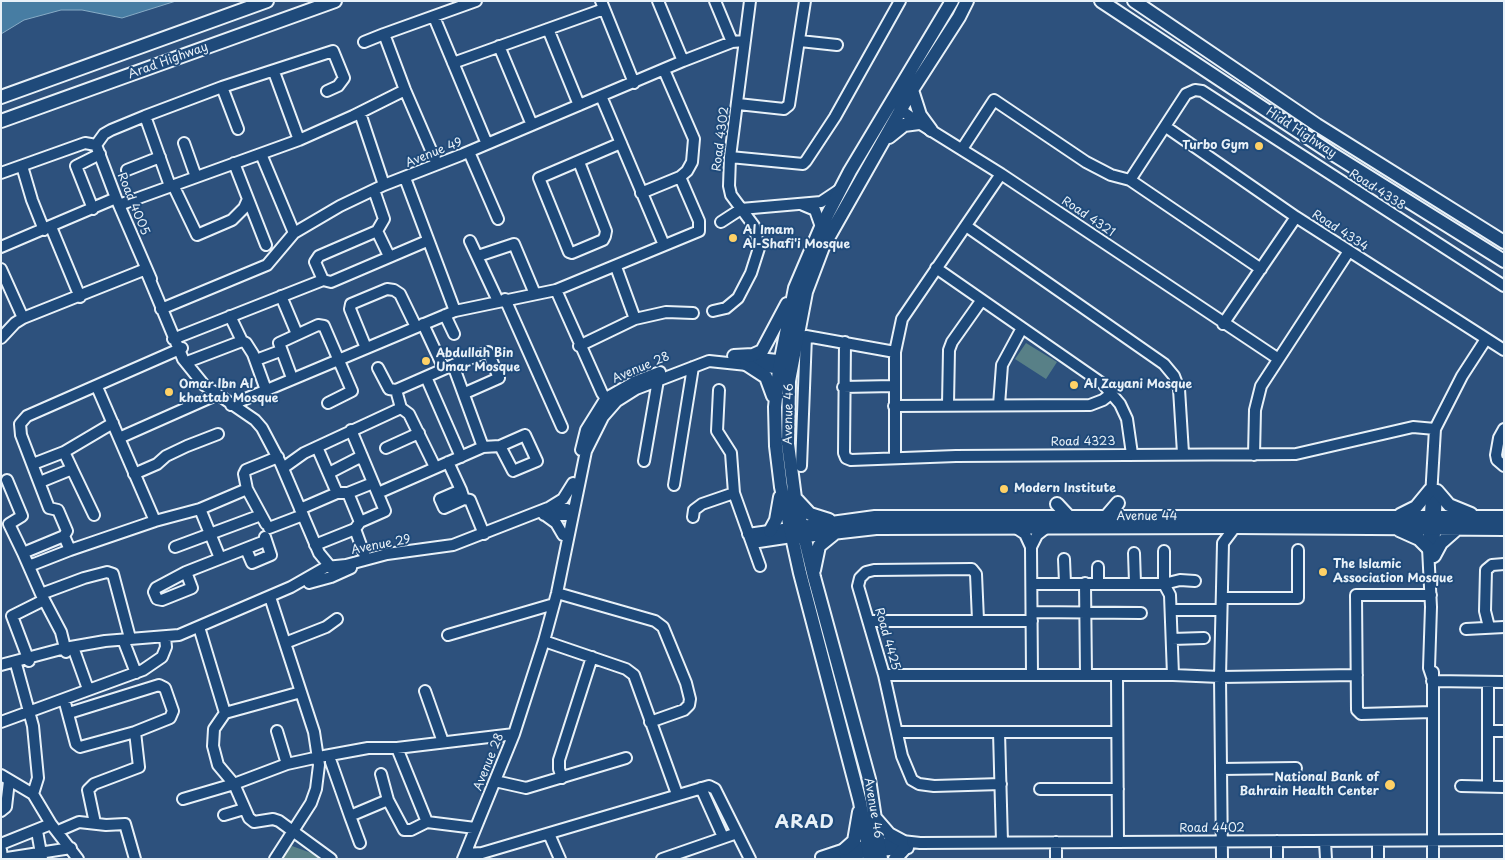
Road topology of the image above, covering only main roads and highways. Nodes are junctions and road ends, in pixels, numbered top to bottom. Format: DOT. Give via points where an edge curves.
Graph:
graph roads {
  1 [pos="267,1"];
  2 [pos="335,1"];
  3 [pos="952,1"];
  4 [pos="967,1"];
  5 [pos="972,1"];
  6 [pos="1101,1"];
  7 [pos="1134,1"];
  8 [pos="960,17"];
  9 [pos="905,90"];
  10 [pos="1,97"];
  11 [pos="1,120"];
  12 [pos="919,123"];
  13 [pos="931,130"];
  14 [pos="880,146"];
  15 [pos="1504,242"];
  16 [pos="1504,260"];
  17 [pos="795,288"];
  18 [pos="734,356"];
  19 [pos="746,364"];
  20 [pos="785,365"];
  21 [pos="775,407"];
  22 [pos="781,487"];
  23 [pos="796,498"];
  24 [pos="1118,503"];
  25 [pos="1057,504"];
  26 [pos="1478,516"];
  27 [pos="1106,517"];
  28 [pos="1070,518"];
  29 [pos="1504,518"];
  30 [pos="1395,522"];
  31 [pos="1432,522"];
  32 [pos="837,527"];
  33 [pos="1458,528"];
  34 [pos="1504,529"];
  35 [pos="770,532"];
  36 [pos="797,532"];
  37 [pos="814,577"];
  38 [pos="860,802"];
  39 [pos="876,819"];
  40 [pos="845,849"];
  41 [pos="875,852"];
  42 [pos="895,859"];
  1 -- 10 [label="main road, Arad Highway"];
  2 -- 11 [label="main road, Arad Highway"];
  3 -- 9 [label="main road, Avenue 46"];
  4 -- 8 [label="main road, Avenue 46"];
  5 -- 8 [label="main road"];
  6 -- 16 [label="main road, Hidd Highway" via="1331,153"];
  7 -- 15 [label="main road, Hidd Highway" via="1318,125"];
  8 -- 9 [label="main road, Avenue 46"];
  9 -- 13 [label="main road"];
  9 -- 14 [label="main road, Avenue 46" via="901,110"];
  9 -- 17 [label="main road, Avenue 46" via="840,189"];
  12 -- 14 [label="main road" via="901,127"];
  14 -- 20 [label="main road, Avenue 46" via="823,247"];
  17 -- 18 [label="main road" via="762,351"];
  17 -- 20 [label="main road, Avenue 46"];
  19 -- 21 [label="main road" via="766,377"];
  20 -- 21 [label="main road, Avenue 46"];
  20 -- 23 [label="main road, Avenue 46" via="788,444"];
  21 -- 22 [label="main road, Avenue 46"];
  22 -- 35 [label="main road" via="776,520"];
  22 -- 36 [label="main road, Avenue 46"];
  23 -- 32 [label="main road" via="812,515"];
  23 -- 36 [label="main road, Avenue 46"];
  24 -- 27 [label="main road"];
  25 -- 28 [label="main road"];
  26 -- 29 [label="main road, Avenue 44"];
  26 -- 30 [label="main road" via="1449,505 1433,490"];
  26 -- 31 [label="main road, Avenue 44"];
  27 -- 28 [label="main road, Avenue 44"];
  27 -- 30 [label="main road, Avenue 44"];
  28 -- 32 [label="main road, Avenue 44" via="875,517"];
  30 -- 31 [label="main road, Avenue 44"];
  30 -- 32 [label="main road, Avenue 44" via="1235,527"];
  30 -- 33 [label="main road" via="1431,552"];
  31 -- 33 [label="main road, Avenue 44"];
  32 -- 36 [label="main road, Avenue 44"];
  32 -- 37 [label="main road" via="817,550"];
  33 -- 34 [label="main road, Avenue 44"];
  36 -- 37 [label="main road, Avenue 46"];
  36 -- 38 [label="main road, Avenue 46"];
  37 -- 39 [label="main road, Avenue 46" via="869,779"];
  38 -- 40 [label="main road" via="854,841"];
  38 -- 41 [label="main road, Avenue 46"];
  39 -- 41 [label="main road, Avenue 46"];
  39 -- 42 [label="main road" via="903,845"];
}
